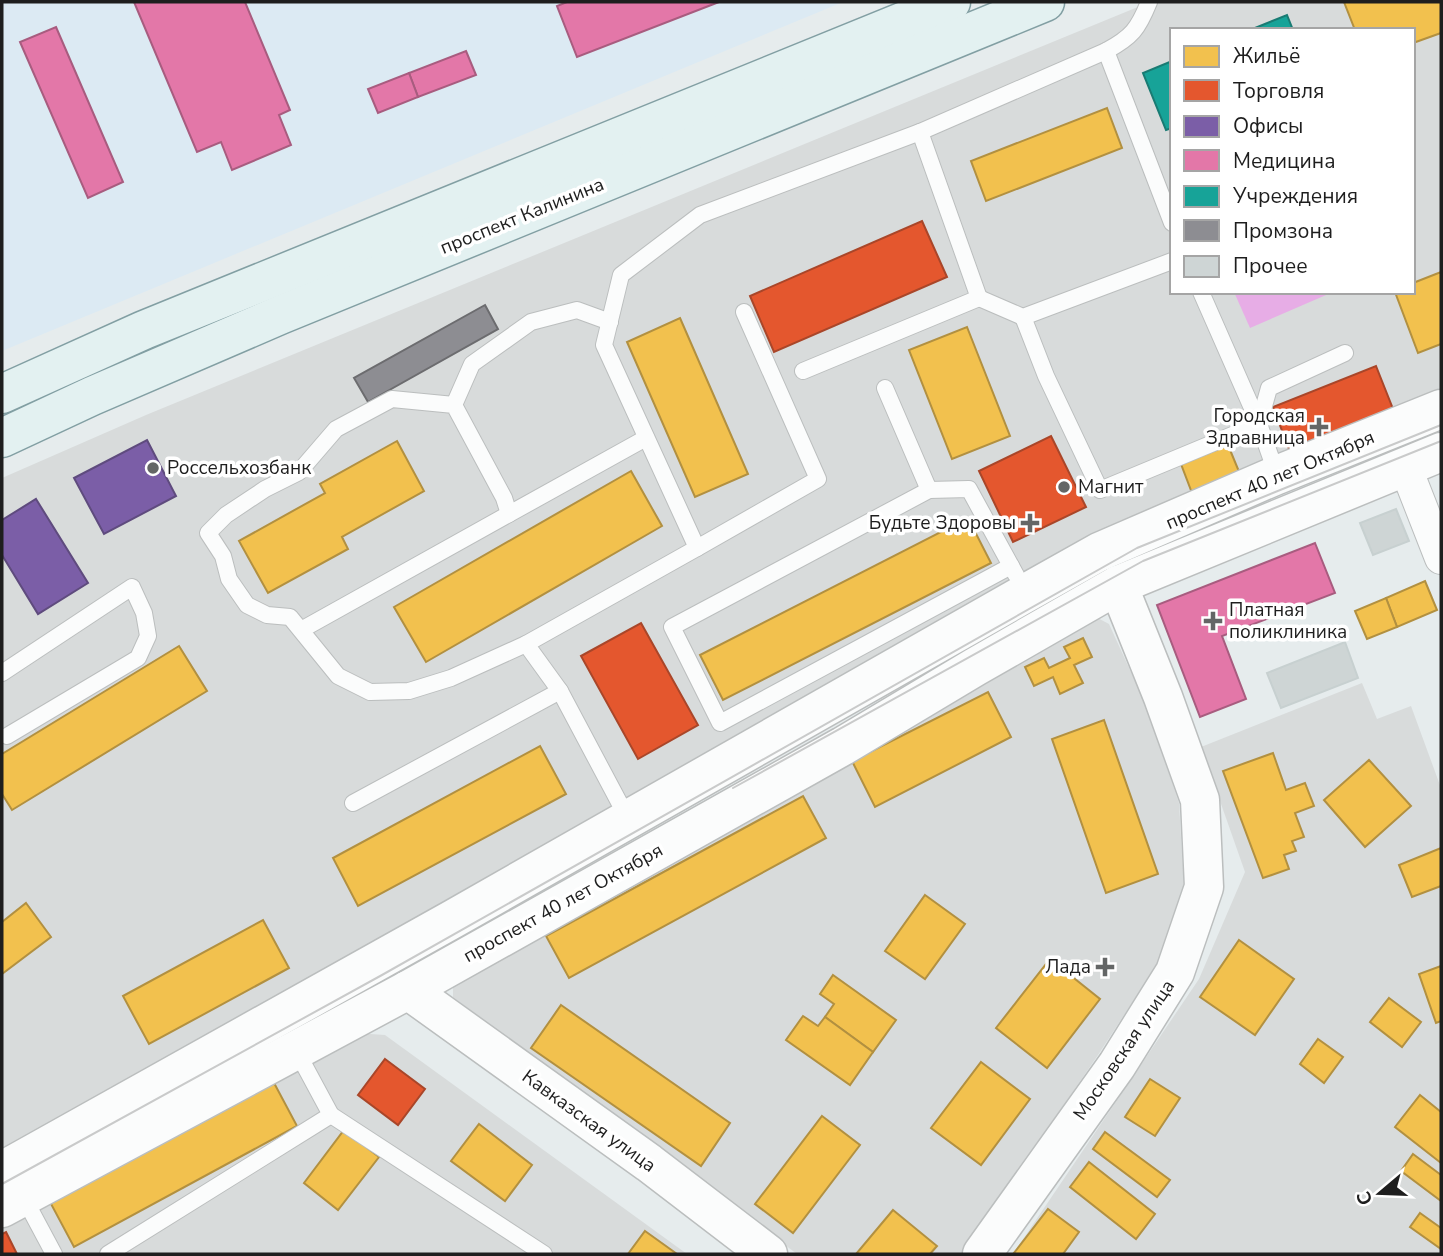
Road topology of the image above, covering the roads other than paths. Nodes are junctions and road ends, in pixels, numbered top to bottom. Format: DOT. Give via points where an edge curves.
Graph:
graph roads {
  1 [pos="951,2"];
  2 [pos="1045,2"];
  3 [pos="1149,2"];
  4 [pos="1106,51"];
  5 [pos="920,132"];
  6 [pos="1170,218"];
  7 [pos="1170,262"];
  8 [pos="1202,294"];
  9 [pos="979,298"];
  10 [pos="744,312"];
  11 [pos="1023,317"];
  12 [pos="610,322"];
  13 [pos="1345,353"];
  14 [pos="803,371"];
  15 [pos="884,388"];
  16 [pos="2,394"];
  17 [pos="454,405"];
  18 [pos="1441,408"];
  19 [pos="1259,424"];
  20 [pos="2,438"];
  21 [pos="646,438"];
  22 [pos="1441,452"];
  23 [pos="1405,466"];
  24 [pos="1278,475"];
  25 [pos="929,490"];
  26 [pos="509,514"];
  27 [pos="696,548"];
  28 [pos="1099,552"];
  29 [pos="1441,558"];
  30 [pos="1018,579"];
  31 [pos="1118,585"];
  32 [pos="301,630"];
  33 [pos="526,644"];
  34 [pos="2,673"];
  35 [pos="560,691"];
  36 [pos="7,736"];
  37 [pos="353,803"];
  38 [pos="628,819"];
  39 [pos="408,990"];
  40 [pos="296,1050"];
  41 [pos="331,1115"];
  42 [pos="9,1192"];
  43 [pos="54,1254"];
  44 [pos="108,1254"];
  45 [pos="544,1254"];
  46 [pos="768,1254"];
  47 [pos="982,1254"];
  1 -- 16 [label="main road, проспект Калинина" via="144,330"];
  2 -- 20 [label="main road, проспект Калинина" via="280,315"];
  3 -- 4 [label="lane" via="1140,24 1125,41"];
  4 -- 5 [label="lane"];
  4 -- 6 [label="lane"];
  5 -- 9 [label="lane"];
  5 -- 12 [label="lane" via="700,215 621,275"];
  7 -- 11 [label="lane"];
  8 -- 19 [label="lane"];
  9 -- 11 [label="lane"];
  9 -- 14 [label="lane"];
  10 -- 27 [label="lane" via="818,479"];
  11 -- 19 [label="lane" via="1100,490"];
  12 -- 17 [label="lane" via="578,310 531,322 472,364"];
  12 -- 21 [label="lane" via="604,345"];
  13 -- 19 [label="lane" via="1269,388"];
  15 -- 25 [label="lane"];
  17 -- 26 [label="lane"];
  17 -- 32 [label="lane" via="392,399 336,429 299,472 265,489 208,533 247,605 267,615 290,617"];
  18 -- 24 [label="street, проспект 40 лет Октября"];
  19 -- 24 [label="lane"];
  21 -- 26 [label="lane"];
  21 -- 27 [label="lane"];
  22 -- 23 [label="street, проспект 40 лет Октября"];
  23 -- 29 [label="street"];
  23 -- 31 [label="street, проспект 40 лет Октября"];
  24 -- 28 [label="street, проспект 40 лет Октября"];
  25 -- 30 [label="lane" via="969,489"];
  25 -- 30 [label="lane" via="672,627 720,723"];
  26 -- 32 [label="lane"];
  27 -- 33 [label="lane"];
  28 -- 30 [label="street, проспект 40 лет Октября"];
  28 -- 31 [label="street"];
  30 -- 38 [label="street, проспект 40 лет Октября"];
  31 -- 39 [label="street, проспект 40 лет Октября" via="843,746"];
  31 -- 47 [label="street, Московская улица" via="1200,800 1204,887 1175,972 1117,1065"];
  32 -- 33 [label="lane" via="338,676 370,692 409,691 451,678"];
  33 -- 35 [label="lane"];
  34 -- 36 [label="lane" via="132,587 148,636 138,658"];
  35 -- 37 [label="lane"];
  35 -- 38 [label="lane"];
  38 -- 42 [label="street, проспект 40 лет Октября" via="419,939"];
  39 -- 40 [label="street, проспект 40 лет Октября"];
  39 -- 46 [label="street, Кавказская улица"];
  40 -- 41 [label="lane"];
  40 -- 42 [label="street, проспект 40 лет Октября"];
  41 -- 44 [label="lane"];
  41 -- 45 [label="lane"];
  42 -- 43 [label="lane"];
}
